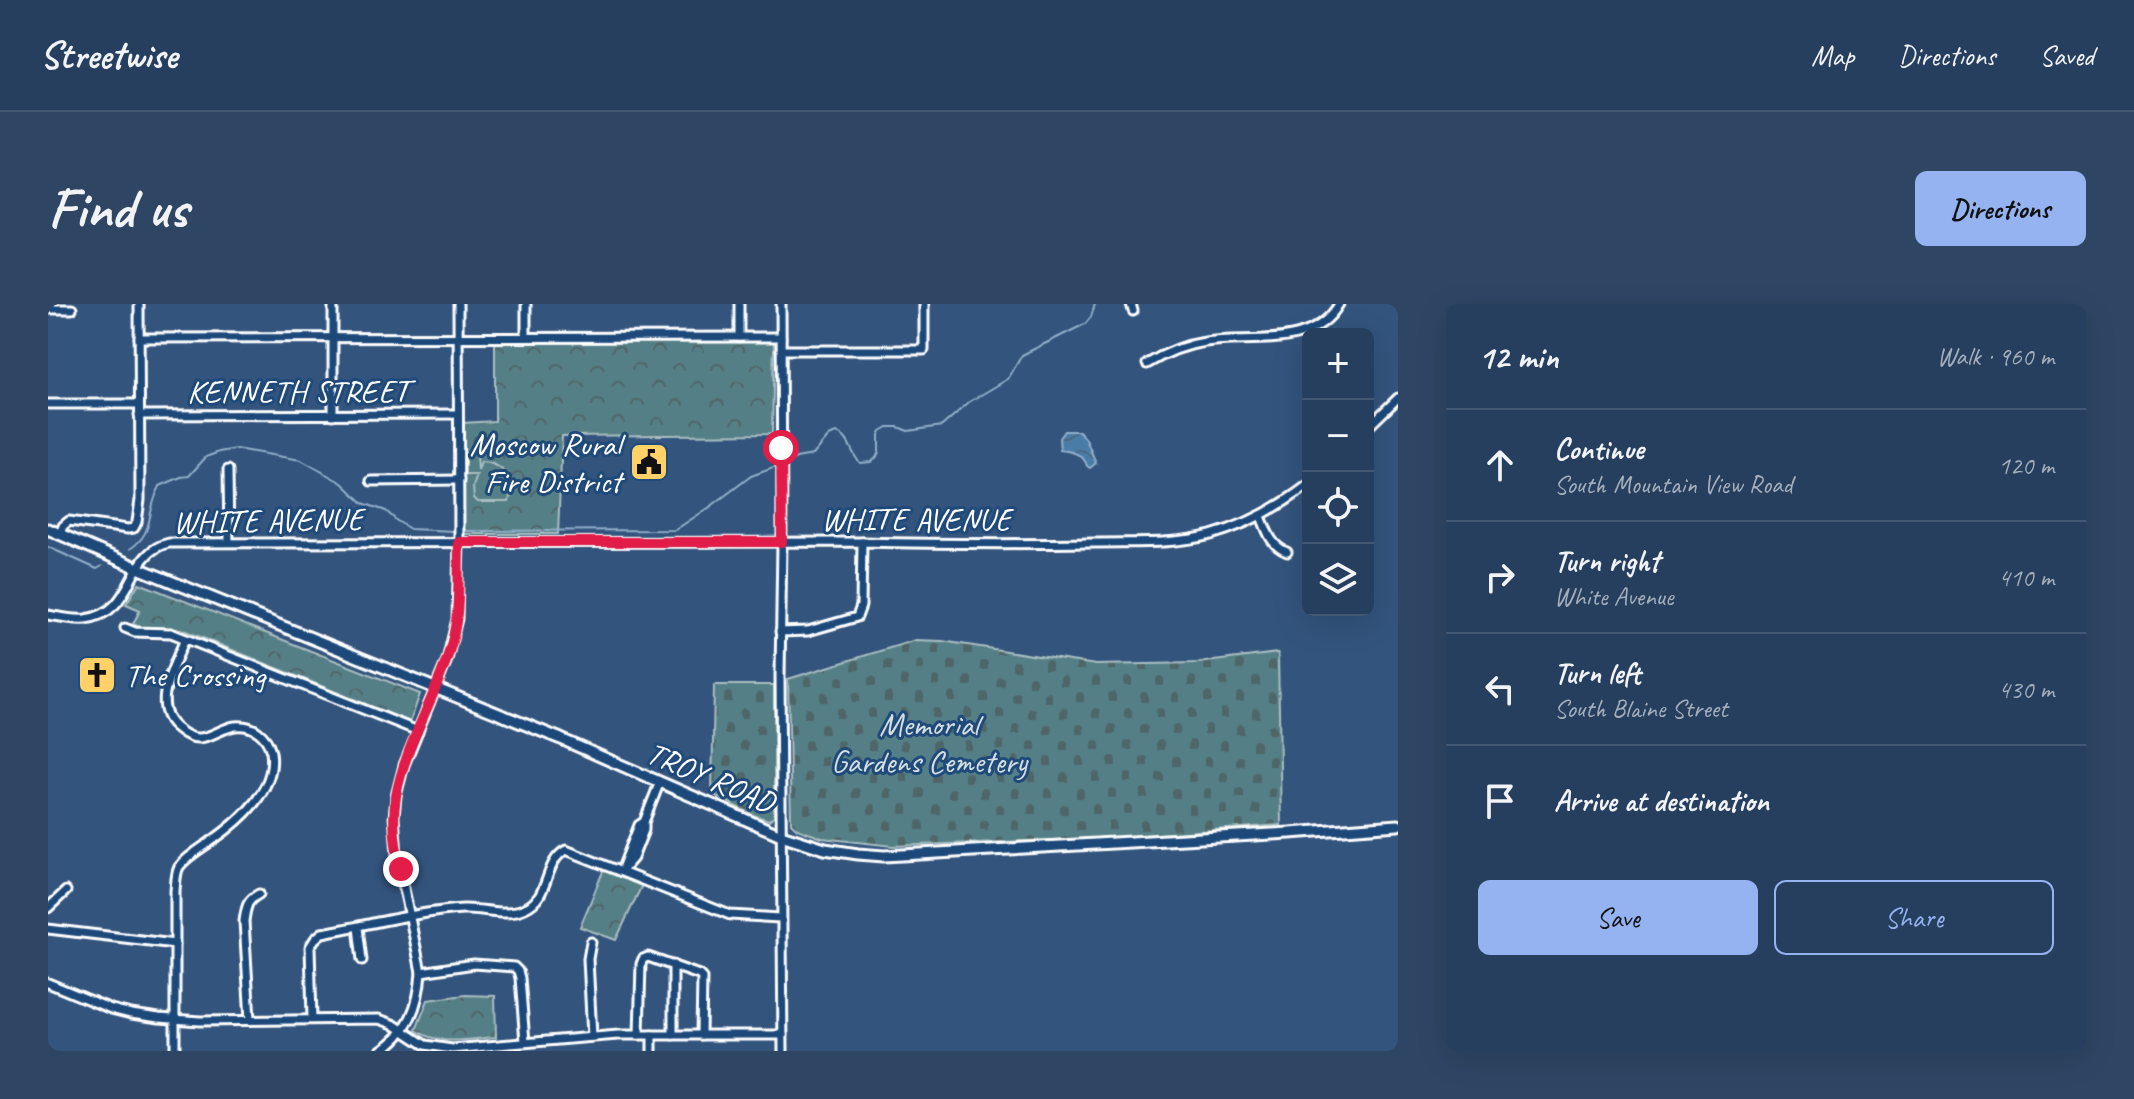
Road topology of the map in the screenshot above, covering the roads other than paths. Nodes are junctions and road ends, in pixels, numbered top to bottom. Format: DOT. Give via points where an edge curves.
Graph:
graph roads {
  1 [pos="139,304"];
  2 [pos="333,304"];
  3 [pos="458,304"];
  4 [pos="526,304"];
  5 [pos="739,304"];
  6 [pos="781,304"];
  7 [pos="924,304"];
  8 [pos="1339,304"];
  9 [pos="48,309"];
  10 [pos="72,309"];
  11 [pos="333,337"];
  12 [pos="457,337"];
  13 [pos="526,337"];
  14 [pos="739,337"];
  15 [pos="781,337"];
  16 [pos="139,338"];
  17 [pos="781,350"];
  18 [pos="1147,364"];
  19 [pos="1398,398"];
  20 [pos="48,404"];
  21 [pos="139,404"];
  22 [pos="457,414"];
  23 [pos="139,415"];
  24 [pos="333,415"];
  25 [pos="1374,421"];
  26 [pos="228,470"];
  27 [pos="459,480"];
  28 [pos="371,481"];
  29 [pos="1302,490"];
  30 [pos="1261,516"];
  31 [pos="48,529"];
  32 [pos="60,534"];
  33 [pos="459,540"];
  34 [pos="229,542"];
  35 [pos="782,542"];
  36 [pos="862,542"];
  37 [pos="1287,552"];
  38 [pos="138,568"];
  39 [pos="48,615"];
  40 [pos="125,628"];
  41 [pos="780,632"];
  42 [pos="185,639"];
  43 [pos="435,689"];
  44 [pos="418,731"];
  45 [pos="659,784"];
  46 [pos="1398,825"];
  47 [pos="781,835"];
  48 [pos="622,871"];
  49 [pos="66,891"];
  50 [pos="259,894"];
  51 [pos="48,908"];
  52 [pos="410,917"];
  53 [pos="780,918"];
  54 [pos="358,927"];
  55 [pos="48,929"];
  56 [pos="591,942"];
  57 [pos="175,944"];
  58 [pos="362,960"];
  59 [pos="673,965"];
  60 [pos="421,972"];
  61 [pos="48,983"];
  62 [pos="175,1019"];
  63 [pos="312,1019"];
  64 [pos="250,1020"];
  65 [pos="403,1031"];
  66 [pos="639,1035"];
  67 [pos="652,1035"];
  68 [pos="673,1035"];
  69 [pos="701,1035"];
  70 [pos="783,1035"];
  71 [pos="592,1037"];
  72 [pos="525,1042"];
  73 [pos="175,1050"];
  74 [pos="380,1051"];
  75 [pos="652,1051"];
  76 [pos="783,1051"];
  1 -- 16 [label="street"];
  2 -- 11 [label="street"];
  3 -- 12 [label="street"];
  4 -- 13 [label="street"];
  5 -- 14 [label="street"];
  6 -- 15 [label="street"];
  7 -- 17 [label="street" via="924,350"];
  8 -- 18 [label="street" via="1323,322 1298,335 1207,341"];
  9 -- 10 [label="street"];
  11 -- 12 [label="street"];
  11 -- 16 [label="street"];
  11 -- 24 [label="street"];
  12 -- 13 [label="street"];
  12 -- 22 [label="street"];
  13 -- 14 [label="street"];
  14 -- 15 [label="street"];
  15 -- 17 [label="street"];
  16 -- 21 [label="street"];
  17 -- 35 [label="street"];
  19 -- 25 [label="street"];
  20 -- 21 [label="street"];
  21 -- 23 [label="street"];
  22 -- 24 [label="street, KENNETH STREET"];
  22 -- 27 [label="street"];
  23 -- 24 [label="street, KENNETH STREET"];
  23 -- 32 [label="street" via="136,525 131,529 69,521"];
  26 -- 34 [label="street"];
  27 -- 28 [label="street"];
  27 -- 33 [label="street"];
  29 -- 30 [label="street, WHITE AVENUE"];
  30 -- 36 [label="street, WHITE AVENUE" via="1208,536 1157,542"];
  30 -- 37 [label="street" via="1273,543"];
  31 -- 32 [label="main road, TROY ROAD"];
  32 -- 38 [label="main road, TROY ROAD"];
  33 -- 34 [label="street, WHITE AVENUE"];
  33 -- 35 [label="street, WHITE AVENUE"];
  33 -- 43 [label="street" via="457,619"];
  34 -- 38 [label="street, WHITE AVENUE" via="163,544 144,555"];
  35 -- 36 [label="street, WHITE AVENUE"];
  35 -- 41 [label="street"];
  36 -- 41 [label="street" via="857,617 808,631"];
  38 -- 39 [label="street, WHITE AVENUE" via="118,602 99,615"];
  38 -- 43 [label="main road, TROY ROAD"];
  40 -- 42 [label="street"];
  41 -- 47 [label="street"];
  42 -- 44 [label="street"];
  42 -- 57 [label="street" via="165,690 166,717 194,738 236,726 255,729 268,741 272,767 248,811 178,869"];
  43 -- 44 [label="street"];
  43 -- 45 [label="main road, TROY ROAD"];
  44 -- 52 [label="street" via="404,765 394,817"];
  45 -- 47 [label="main road, TROY ROAD"];
  45 -- 48 [label="street"];
  46 -- 47 [label="main road, TROY ROAD" via="884,856 825,849"];
  47 -- 53 [label="street"];
  48 -- 52 [label="street" via="566,850 555,861 542,894 525,908"];
  48 -- 53 [label="street" via="730,915"];
  49 -- 51 [label="street"];
  50 -- 64 [label="street" via="249,899 244,921"];
  52 -- 54 [label="street"];
  52 -- 60 [label="street"];
  53 -- 70 [label="street"];
  54 -- 58 [label="street"];
  54 -- 63 [label="street" via="322,933 310,947"];
  55 -- 57 [label="street"];
  56 -- 71 [label="street"];
  57 -- 62 [label="street"];
  59 -- 66 [label="street" via="654,957 643,959"];
  59 -- 68 [label="street"];
  59 -- 69 [label="street" via="702,978"];
  60 -- 65 [label="street" via="416,1004"];
  60 -- 72 [label="street" via="474,964 514,967 520,978"];
  61 -- 62 [label="street" via="111,1009"];
  62 -- 64 [label="street"];
  62 -- 73 [label="street"];
  63 -- 64 [label="street"];
  63 -- 65 [label="street" via="379,1019"];
  65 -- 72 [label="street" via="425,1045 452,1049"];
  65 -- 74 [label="street"];
  66 -- 67 [label="street"];
  66 -- 71 [label="street"];
  67 -- 68 [label="street"];
  67 -- 75 [label="street"];
  68 -- 69 [label="street"];
  69 -- 70 [label="street"];
  70 -- 76 [label="street"];
  71 -- 72 [label="street"];
}
